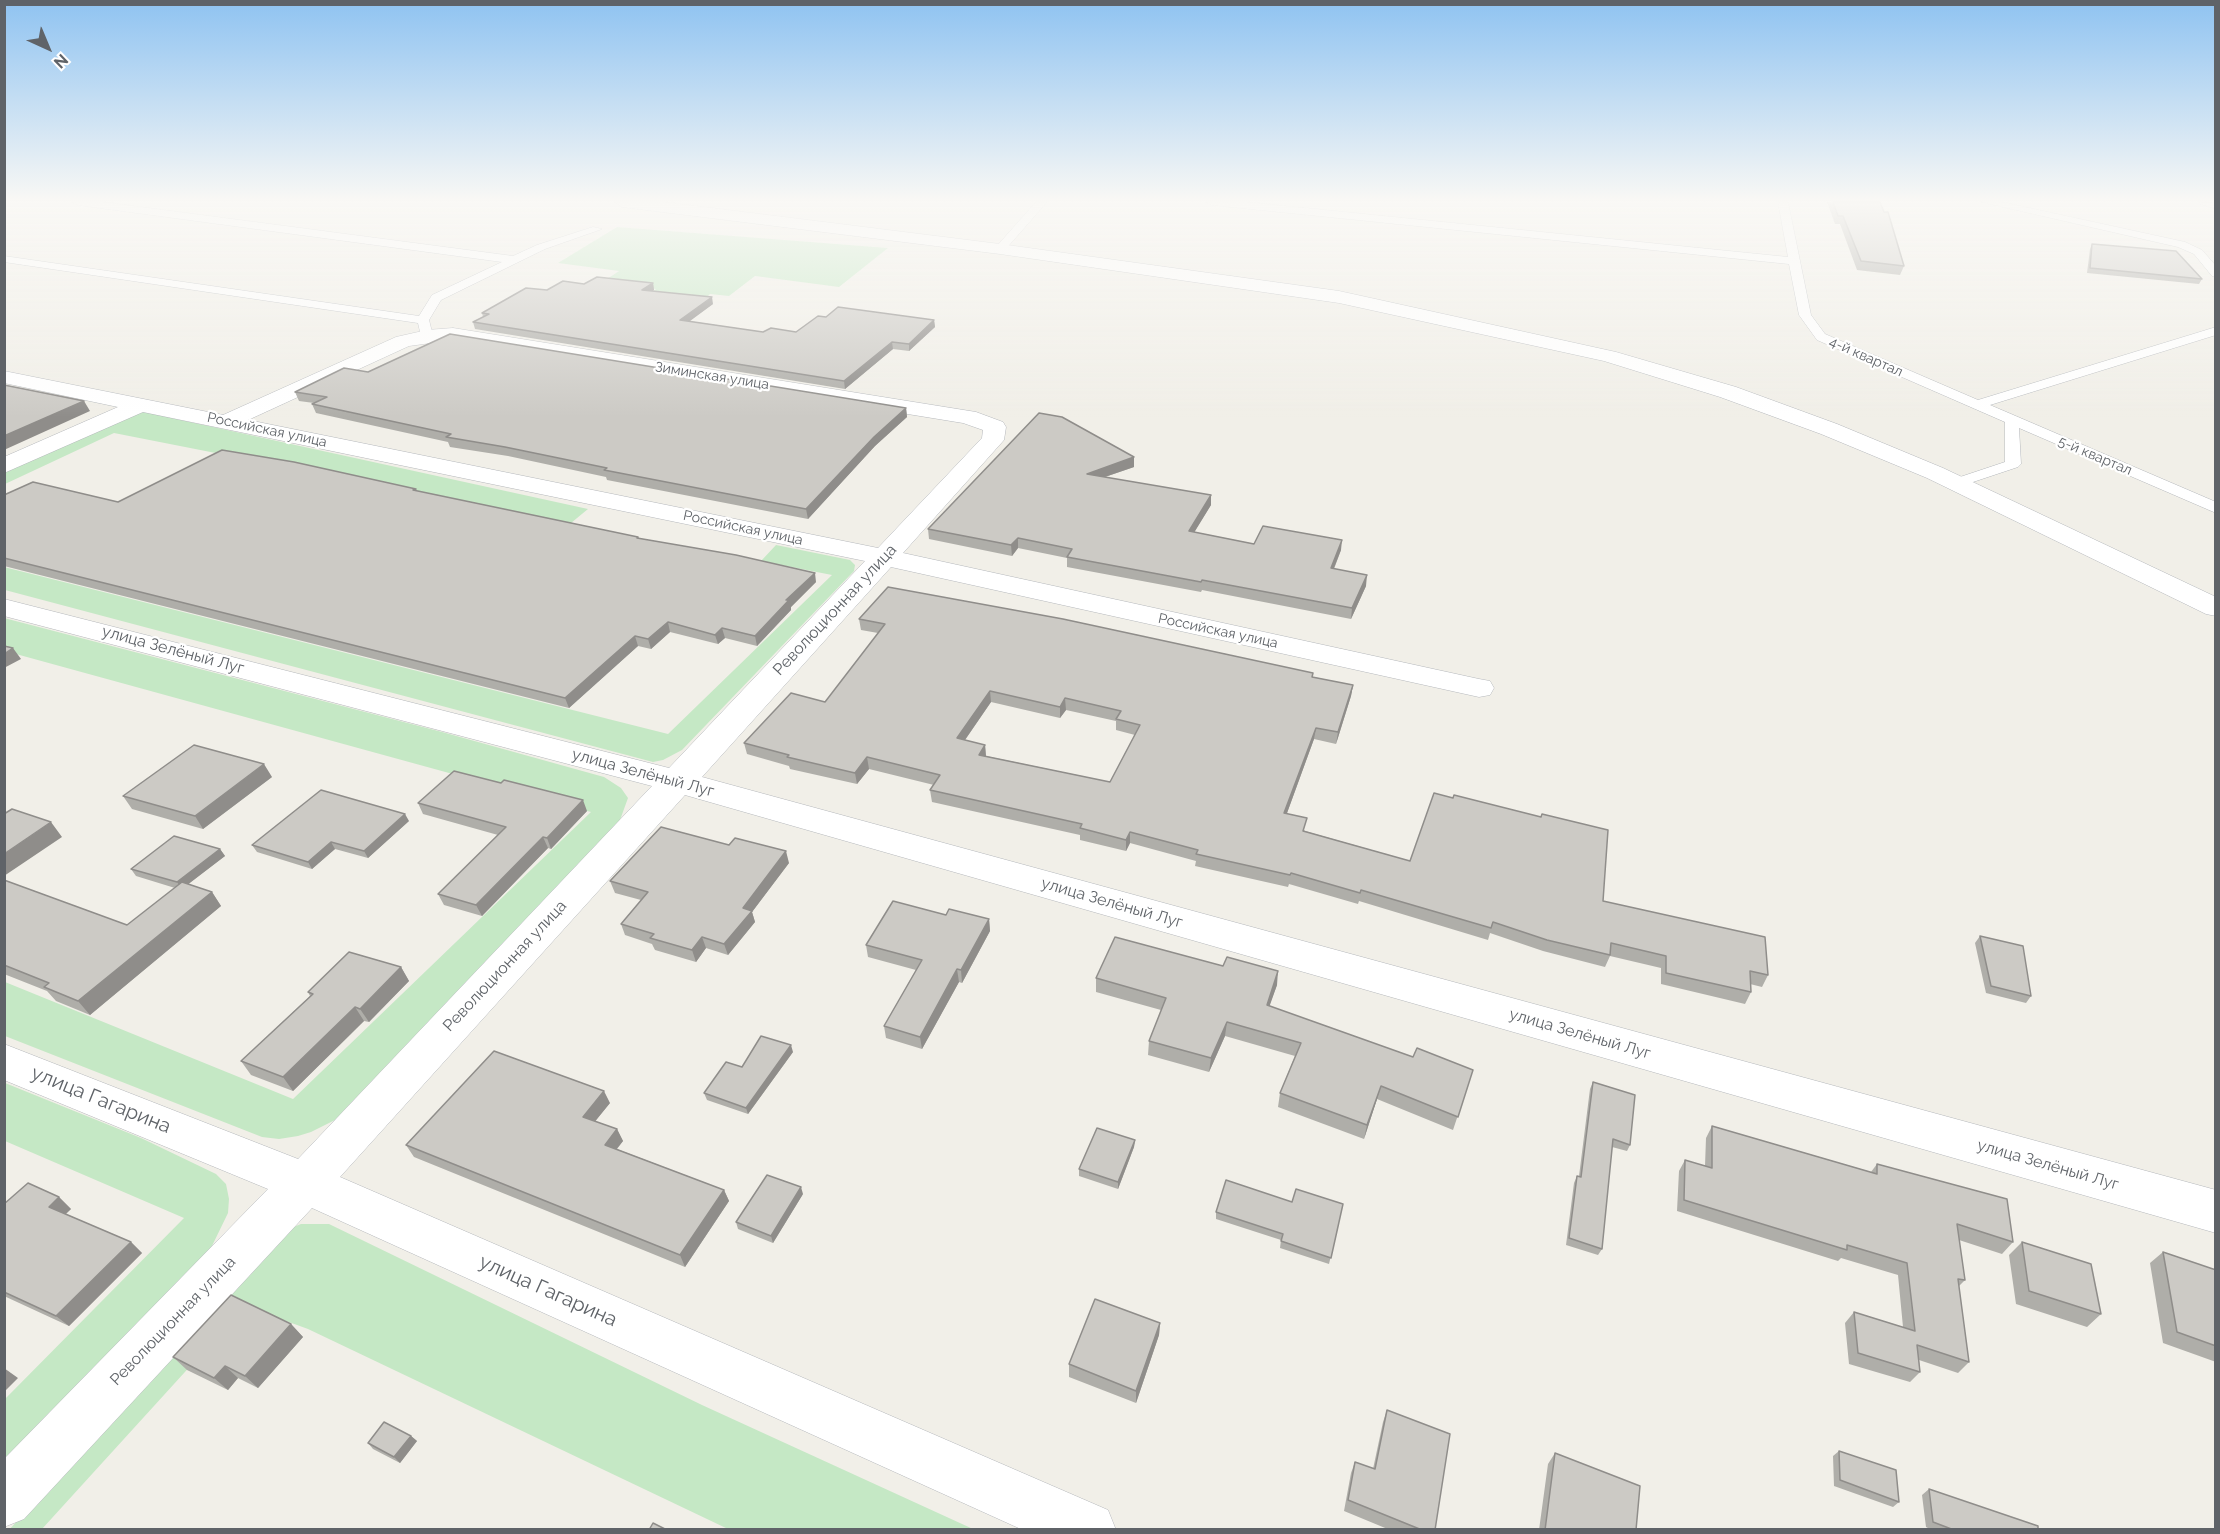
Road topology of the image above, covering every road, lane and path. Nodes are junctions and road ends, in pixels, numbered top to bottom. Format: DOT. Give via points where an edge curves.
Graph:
graph roads {
  1 [pos="93,274"];
  2 [pos="487,274"];
  3 [pos="1174,274"];
  4 [pos="1797,274"];
  5 [pos="425,328"];
  6 [pos="2216,331"];
  7 [pos="4,378"];
  8 [pos="143,404"];
  9 [pos="1975,405"];
  10 [pos="2012,420"];
  11 [pos="226,422"];
  12 [pos="995,427"];
  13 [pos="4,466"];
  14 [pos="1956,483"];
  15 [pos="2216,508"];
  16 [pos="884,557"];
  17 [pos="4,607"];
  18 [pos="2216,608"];
  19 [pos="1479,688"];
  20 [pos="677,781"];
  21 [pos="4,1061"];
  22 [pos="304,1183"];
  23 [pos="2216,1212"];
  24 [pos="4,1499"];
  25 [pos="1088,1530"];
  1 -- 5 [label="lane"];
  2 -- 5 [label="lane" via="436,298"];
  3 -- 14 [label="street" via="1339,297 1609,356 1728,392 1829,429"];
  4 -- 9 [label="lane, 4-й квартал" via="1805,315 1821,337"];
  5 -- 11 [label="street, Зиминская улица"];
  5 -- 12 [label="street, Зиминская улица" via="968,417"];
  6 -- 9 [label="lane"];
  7 -- 8 [label="street, Российская улица"];
  8 -- 11 [label="street, Российская улица"];
  8 -- 13 [label="street"];
  9 -- 10 [label="lane, 5-й квартал"];
  10 -- 14 [label="lane" via="2013,464"];
  10 -- 15 [label="lane, 5-й квартал"];
  11 -- 16 [label="street, Российская улица"];
  12 -- 16 [label="street, Революционная улица" via="993,440"];
  14 -- 18 [label="street"];
  16 -- 19 [label="street, Российская улица"];
  16 -- 20 [label="street, Революционная улица"];
  17 -- 20 [label="street, улица Зелёный Луг"];
  20 -- 22 [label="street, Революционная улица"];
  20 -- 23 [label="street, улица Зелёный Луг"];
  21 -- 22 [label="street, улица Гагарина"];
  22 -- 24 [label="street, Революционная улица"];
  22 -- 25 [label="street, улица Гагарина"];
}
